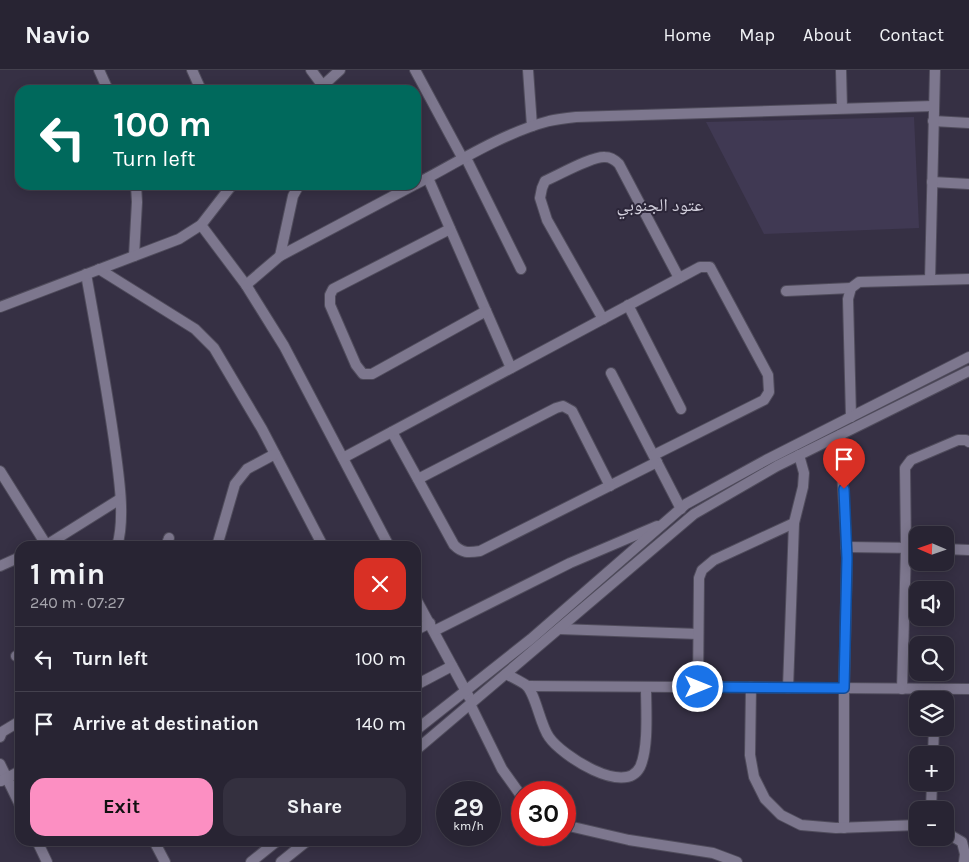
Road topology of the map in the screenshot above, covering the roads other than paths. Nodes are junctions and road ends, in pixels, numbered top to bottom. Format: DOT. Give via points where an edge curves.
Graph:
graph roads {
  1 [pos="99,70"];
  2 [pos="192,70"];
  3 [pos="312,70"];
  4 [pos="340,70"];
  5 [pos="415,70"];
  6 [pos="528,70"];
  7 [pos="841,70"];
  8 [pos="935,70"];
  9 [pos="106,85"];
  10 [pos="199,85"];
  11 [pos="319,85"];
  12 [pos="323,85"];
  13 [pos="933,106"];
  14 [pos="842,108"];
  15 [pos="933,122"];
  16 [pos="969,123"];
  17 [pos="532,126"];
  18 [pos="465,159"];
  19 [pos="428,178"];
  20 [pos="421,181"];
  21 [pos="932,182"];
  22 [pos="969,184"];
  23 [pos="136,190"];
  24 [pos="228,190"];
  25 [pos="296,190"];
  26 [pos="404,190"];
  27 [pos="201,225"];
  28 [pos="450,229"];
  29 [pos="134,256"];
  30 [pos="280,256"];
  31 [pos="99,269"];
  32 [pos="521,269"];
  33 [pos="86,274"];
  34 [pos="679,278"];
  35 [pos="969,279"];
  36 [pos="930,280"];
  37 [pos="246,285"];
  38 [pos="851,288"];
  39 [pos="786,291"];
  40 [pos="628,305"];
  41 [pos="0,307"];
  42 [pos="486,311"];
  43 [pos="603,319"];
  44 [pos="969,357"];
  45 [pos="511,368"];
  46 [pos="969,371"];
  47 [pos="611,374"];
  48 [pos="680,408"];
  49 [pos="851,417"];
  50 [pos="392,432"];
  51 [pos="840,435"];
  52 [pos="969,442"];
  53 [pos="275,454"];
  54 [pos="799,455"];
  55 [pos="343,458"];
  56 [pos="656,459"];
  57 [pos="0,470"];
  58 [pos="418,479"];
  59 [pos="610,486"];
  60 [pos="120,499"];
  61 [pos="681,509"];
  62 [pos="666,522"];
  63 [pos="794,523"];
  64 [pos="43,541"];
  65 [pos="54,541"];
  66 [pos="118,541"];
  67 [pos="219,541"];
  68 [pos="320,541"];
  69 [pos="386,541"];
  70 [pos="846,546"];
  71 [pos="906,548"];
  72 [pos="954,549"];
  73 [pos="969,550"];
  74 [pos="15,559"];
  75 [pos="0,566"];
  76 [pos="421,607"];
  77 [pos="432,627"];
  78 [pos="421,629"];
  79 [pos="559,629"];
  80 [pos="698,634"];
  81 [pos="452,666"];
  82 [pos="506,674"];
  83 [pos="421,682"];
  84 [pos="527,686"];
  85 [pos="646,687"];
  86 [pos="698,687"];
  87 [pos="751,688"];
  88 [pos="788,688"];
  89 [pos="844,688"];
  90 [pos="902,689"];
  91 [pos="936,689"];
  92 [pos="969,689"];
  93 [pos="466,691"];
  94 [pos="471,703"];
  95 [pos="15,724"];
  96 [pos="421,726"];
  97 [pos="0,737"];
  98 [pos="421,746"];
  99 [pos="0,764"];
  100 [pos="15,774"];
  101 [pos="3,780"];
  102 [pos="511,782"];
  103 [pos="15,798"];
  104 [pos="909,825"];
  105 [pos="576,828"];
  106 [pos="844,828"];
  107 [pos="954,837"];
  108 [pos="39,846"];
  109 [pos="157,846"];
  110 [pos="271,846"];
  111 [pos="301,846"];
  112 [pos="47,862"];
  113 [pos="165,862"];
  114 [pos="251,862"];
  115 [pos="280,862"];
  116 [pos="737,862"];
  117 [pos="964,862"];
  1 -- 9 [label="street"];
  2 -- 10 [label="street"];
  3 -- 11 [label="street"];
  4 -- 12 [label="street"];
  5 -- 18 [label="street"];
  6 -- 17 [label="street"];
  7 -- 14 [label="street"];
  8 -- 13 [label="street"];
  13 -- 14 [label="street"];
  13 -- 15 [label="street"];
  14 -- 17 [label="street" via="576,117"];
  15 -- 16 [label="street"];
  15 -- 21 [label="street"];
  17 -- 18 [label="street"];
  18 -- 19 [label="street"];
  18 -- 32 [label="street"];
  19 -- 20 [label="street"];
  19 -- 28 [label="street"];
  21 -- 22 [label="street"];
  21 -- 36 [label="street"];
  23 -- 29 [label="street"];
  24 -- 27 [label="street"];
  25 -- 30 [label="street"];
  26 -- 30 [label="street"];
  27 -- 29 [label="street" via="178,239"];
  27 -- 37 [label="street"];
  28 -- 42 [label="street"];
  28 -- 42 [label="street" via="333,289 330,305 356,365 363,374 372,374"];
  29 -- 31 [label="street"];
  30 -- 37 [label="street"];
  31 -- 33 [label="street"];
  31 -- 53 [label="street" via="195,329 214,348"];
  33 -- 41 [label="street"];
  33 -- 60 [label="street" via="103,364"];
  34 -- 40 [label="street"];
  34 -- 43 [label="street" via="614,159 593,159 546,181 540,198 547,220"];
  34 -- 56 [label="street" via="700,267 710,267 768,375 769,392 764,400"];
  35 -- 36 [label="street"];
  36 -- 38 [label="street" via="859,282"];
  37 -- 55 [label="street" via="284,346"];
  38 -- 39 [label="street"];
  38 -- 49 [label="street" via="848,299"];
  40 -- 43 [label="street"];
  40 -- 48 [label="street"];
  42 -- 45 [label="street"];
  43 -- 45 [label="street"];
  44 -- 49 [label="street"];
  45 -- 50 [label="street"];
  46 -- 51 [label="street"];
  47 -- 56 [label="street"];
  49 -- 61 [label="street" via="768,458"];
  50 -- 55 [label="street"];
  50 -- 58 [label="street"];
  51 -- 54 [label="street"];
  51 -- 70 [label="street"];
  52 -- 71 [label="street" via="958,440 910,460 905,468"];
  53 -- 67 [label="street" via="247,469 236,484"];
  53 -- 68 [label="street"];
  54 -- 63 [label="street" via="804,473 803,487"];
  54 -- 79 [label="street" via="694,514"];
  55 -- 69 [label="street"];
  56 -- 59 [label="street"];
  56 -- 61 [label="street"];
  57 -- 64 [label="street"];
  58 -- 59 [label="street" via="454,544 461,551 470,552 480,551"];
  58 -- 59 [label="street" via="563,406 572,411"];
  60 -- 65 [label="street"];
  60 -- 66 [label="street" via="122,523"];
  61 -- 62 [label="street"];
  62 -- 77 [label="street"];
  62 -- 93 [label="street"];
  63 -- 80 [label="street" via="714,560 702,570"];
  63 -- 88 [label="street"];
  70 -- 71 [label="street"];
  70 -- 89 [label="street"];
  71 -- 90 [label="street"];
  72 -- 73 [label="street"];
  74 -- 75 [label="street"];
  76 -- 77 [label="street"];
  77 -- 78 [label="street"];
  77 -- 81 [label="street"];
  79 -- 80 [label="street"];
  79 -- 82 [label="street"];
  80 -- 86 [label="street"];
  81 -- 83 [label="street"];
  81 -- 93 [label="street"];
  82 -- 84 [label="street"];
  82 -- 94 [label="street"];
  84 -- 85 [label="street"];
  84 -- 85 [label="street" via="549,738 578,763 619,777 632,775 639,768 645,750"];
  85 -- 86 [label="street"];
  86 -- 87 [label="street"];
  87 -- 88 [label="street"];
  87 -- 106 [label="street" via="750,754 754,777 765,799 781,815 801,825"];
  88 -- 89 [label="street"];
  89 -- 90 [label="street"];
  89 -- 106 [label="street"];
  90 -- 91 [label="street"];
  91 -- 92 [label="street"];
  93 -- 94 [label="street"];
  93 -- 96 [label="street"];
  94 -- 98 [label="street"];
  94 -- 102 [label="street"];
  95 -- 97 [label="street"];
  99 -- 101 [label="street"];
  100 -- 101 [label="street"];
  101 -- 103 [label="street"];
  104 -- 106 [label="street"];
  105 -- 116 [label="street" via="713,853"];
  107 -- 117 [label="street" via="962,842"];
  108 -- 112 [label="street"];
  109 -- 113 [label="street"];
  110 -- 114 [label="street"];
  111 -- 115 [label="street"];
}
